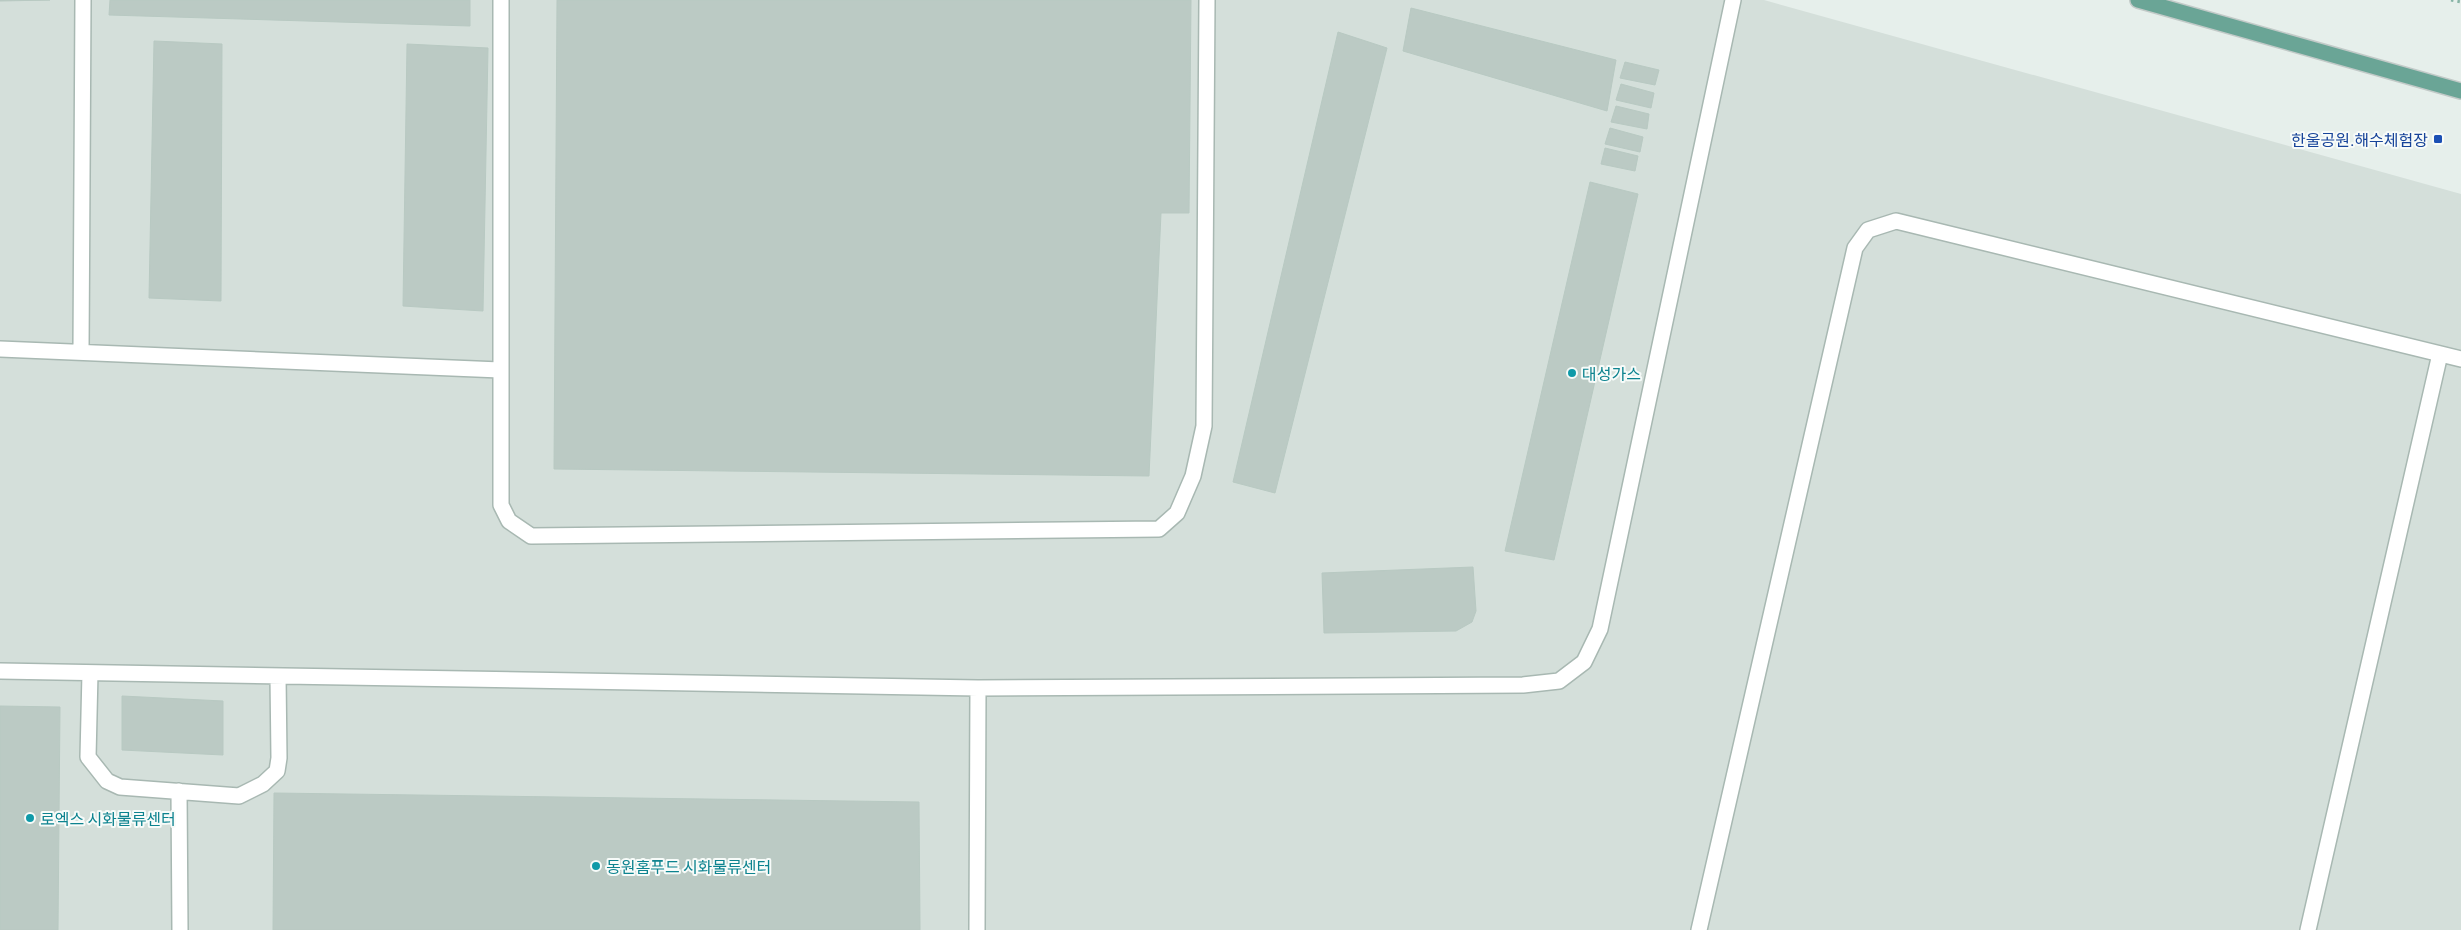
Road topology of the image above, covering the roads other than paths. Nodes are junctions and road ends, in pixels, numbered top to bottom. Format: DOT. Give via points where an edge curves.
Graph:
graph roads {
  1 [pos="83,0"];
  2 [pos="501,0"];
  3 [pos="1207,0"];
  4 [pos="1732,0"];
  5 [pos="2138,0"];
  6 [pos="2461,91"];
  7 [pos="0,349"];
  8 [pos="81,352"];
  9 [pos="2440,354"];
  10 [pos="2461,358"];
  11 [pos="500,370"];
  12 [pos="0,671"];
  13 [pos="90,673"];
  14 [pos="278,676"];
  15 [pos="978,688"];
  16 [pos="179,791"];
  17 [pos="180,930"];
  18 [pos="977,930"];
  19 [pos="1699,930"];
  20 [pos="2308,930"];
  1 -- 8 [label="street"];
  2 -- 11 [label="street"];
  3 -- 11 [label="street" via="1204,426 1193,476 1177,513 1159,529 531,536 509,521 501,505"];
  4 -- 15 [label="street" via="1600,629 1584,662 1559,681 1523,685"];
  5 -- 6 [label="main road"];
  7 -- 8 [label="street"];
  8 -- 11 [label="street"];
  9 -- 10 [label="street"];
  9 -- 19 [label="street" via="1896,221 1868,230 1856,248"];
  9 -- 20 [label="street"];
  12 -- 13 [label="street"];
  13 -- 14 [label="street"];
  13 -- 16 [label="street" via="88,757 96,769 107,781 120,786"];
  14 -- 15 [label="street"];
  14 -- 16 [label="street" via="277,771 263,784 239,796"];
  15 -- 18 [label="street"];
  16 -- 17 [label="street"];
}
